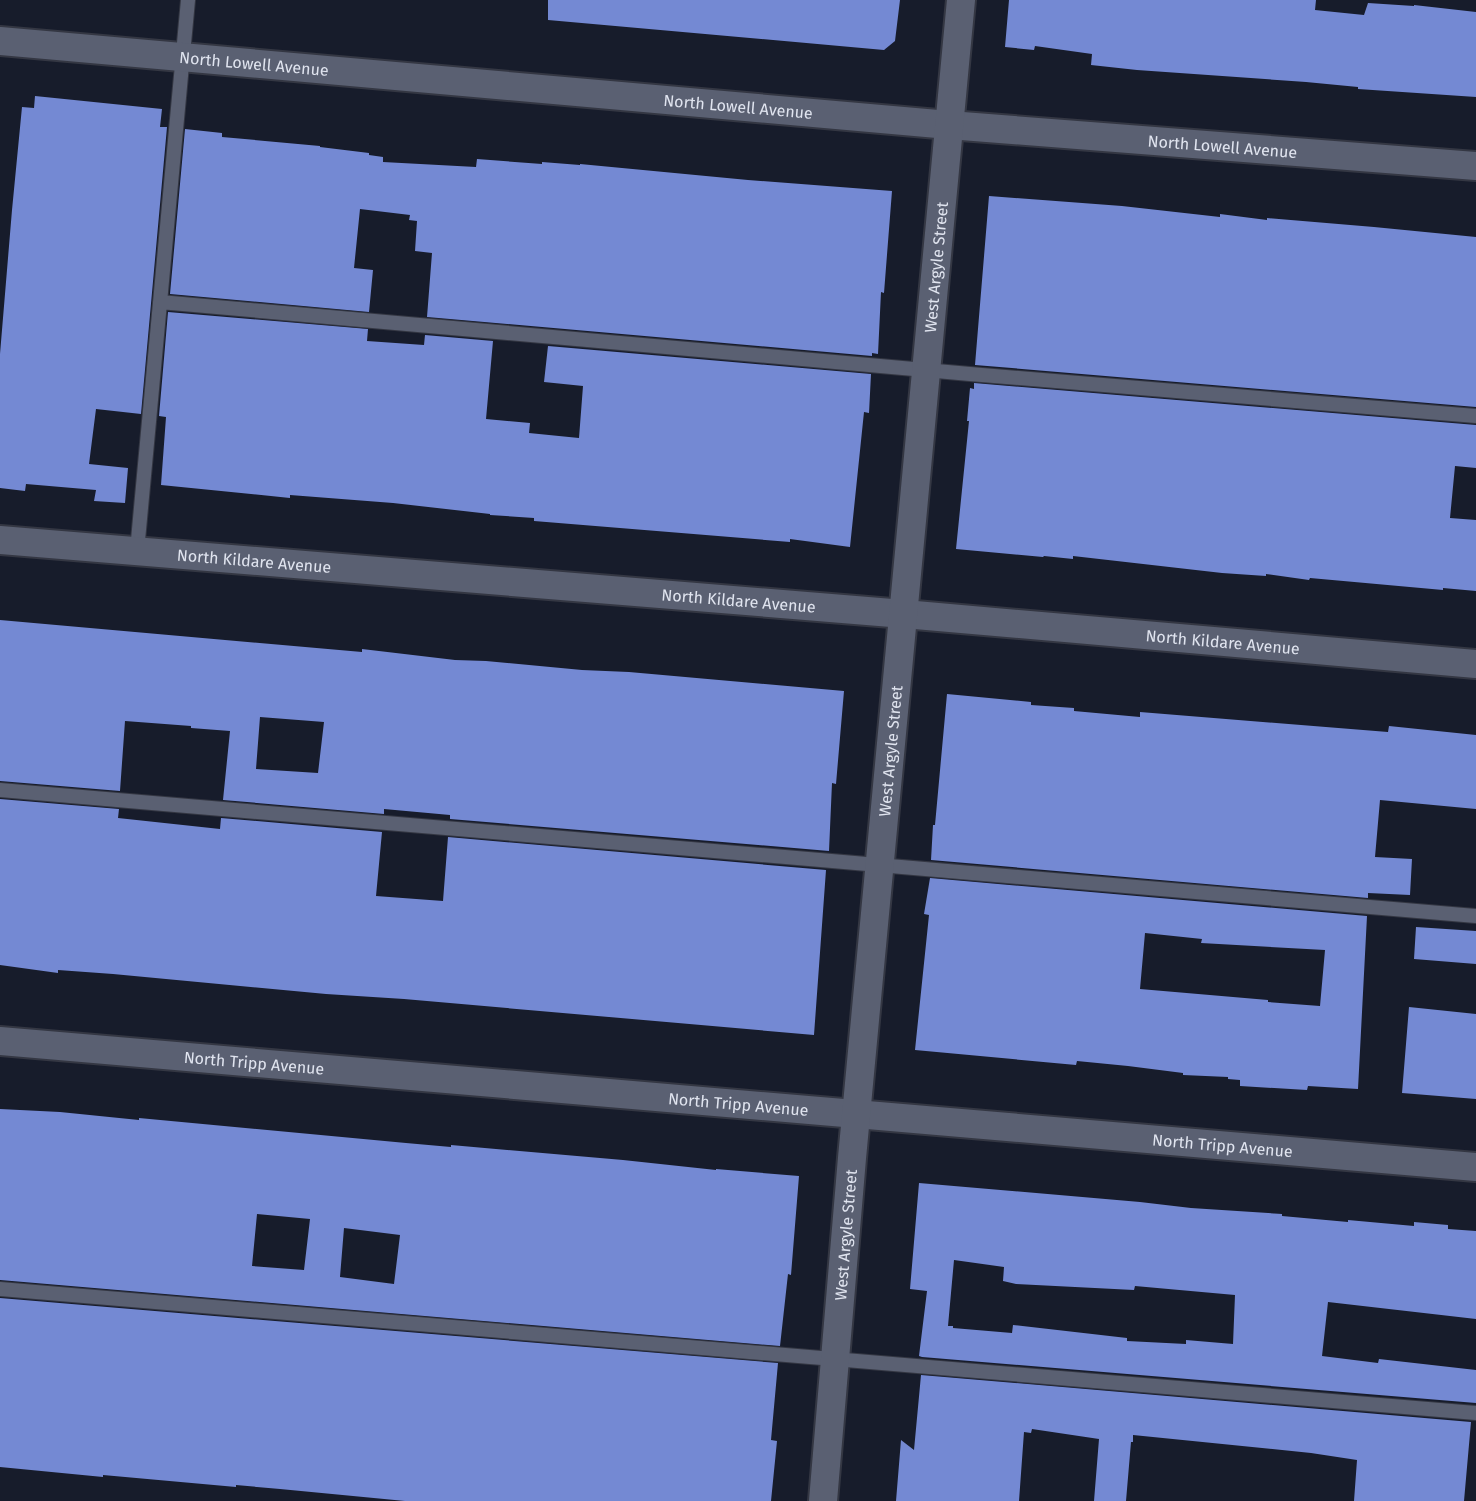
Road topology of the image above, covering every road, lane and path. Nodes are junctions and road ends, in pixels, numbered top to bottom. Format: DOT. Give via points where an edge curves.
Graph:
graph roads {
  1 [pos="188,0"];
  2 [pos="961,0"];
  3 [pos="0,41"];
  4 [pos="182,57"];
  5 [pos="949,125"];
  6 [pos="1476,166"];
  7 [pos="160,302"];
  8 [pos="926,370"];
  9 [pos="1476,416"];
  10 [pos="0,540"];
  11 [pos="137,551"];
  12 [pos="904,614"];
  13 [pos="1476,664"];
  14 [pos="0,790"];
  15 [pos="879,864"];
  16 [pos="1476,916"];
  17 [pos="0,1041"];
  18 [pos="856,1114"];
  19 [pos="1476,1167"];
  20 [pos="0,1289"];
  21 [pos="835,1360"];
  22 [pos="1476,1413"];
  23 [pos="823,1501"];
  1 -- 4 [label="lane"];
  2 -- 5 [label="street, West Argyle Street"];
  3 -- 4 [label="street, North Lowell Avenue"];
  4 -- 5 [label="street, North Lowell Avenue"];
  4 -- 7 [label="lane"];
  5 -- 6 [label="street, North Lowell Avenue"];
  5 -- 8 [label="street, West Argyle Street"];
  7 -- 8 [label="lane"];
  7 -- 11 [label="lane"];
  8 -- 9 [label="lane"];
  8 -- 12 [label="street, West Argyle Street"];
  10 -- 11 [label="street, North Kildare Avenue"];
  11 -- 12 [label="street, North Kildare Avenue"];
  12 -- 13 [label="street, North Kildare Avenue"];
  12 -- 15 [label="street, West Argyle Street"];
  14 -- 15 [label="lane"];
  15 -- 16 [label="lane"];
  15 -- 18 [label="street, West Argyle Street"];
  17 -- 18 [label="street, North Tripp Avenue"];
  18 -- 19 [label="street, North Tripp Avenue"];
  18 -- 21 [label="street, West Argyle Street"];
  20 -- 21 [label="lane"];
  21 -- 22 [label="lane"];
  21 -- 23 [label="street, West Argyle Street"];
}
